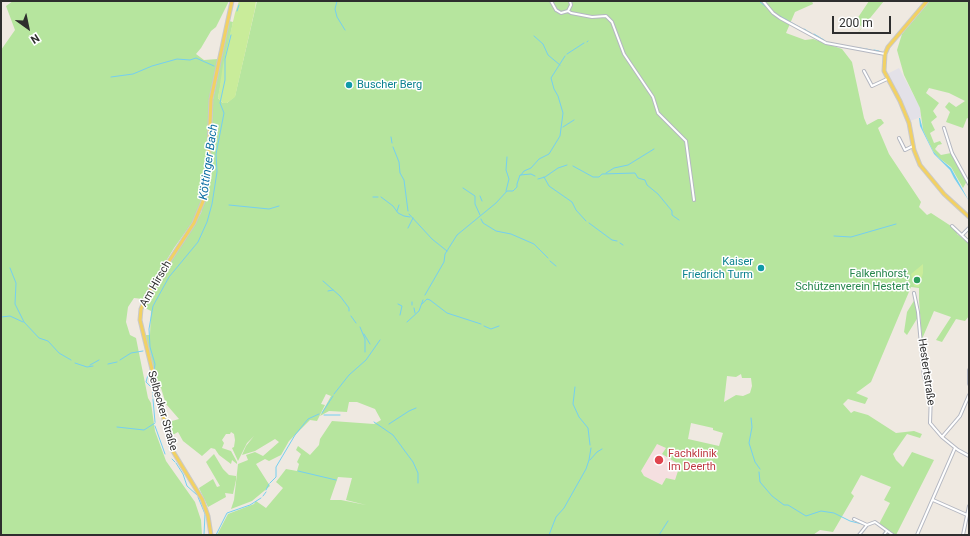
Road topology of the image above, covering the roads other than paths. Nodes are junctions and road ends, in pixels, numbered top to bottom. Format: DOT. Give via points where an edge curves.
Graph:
graph roads {
  1 [pos="232,1"];
  2 [pos="551,1"];
  3 [pos="570,1"];
  4 [pos="763,1"];
  5 [pos="927,1"];
  6 [pos="568,11"];
  7 [pos="885,54"];
  8 [pos="864,71"];
  9 [pos="887,79"];
  10 [pos="944,128"];
  11 [pos="899,138"];
  12 [pos="913,146"];
  13 [pos="969,184"];
  14 [pos="694,200"];
  15 [pos="969,218"];
  16 [pos="952,226"];
  17 [pos="969,228"];
  18 [pos="962,235"];
  19 [pos="969,242"];
  20 [pos="914,293"];
  21 [pos="146,351"];
  22 [pos="969,370"];
  23 [pos="969,384"];
  24 [pos="969,395"];
  25 [pos="965,406"];
  26 [pos="969,408"];
  27 [pos="942,437"];
  28 [pos="955,448"];
  29 [pos="969,456"];
  30 [pos="933,500"];
  31 [pos="969,506"];
  32 [pos="968,511"];
  33 [pos="967,515"];
  34 [pos="854,519"];
  35 [pos="867,525"];
  36 [pos="887,531"];
  37 [pos="211,535"];
  38 [pos="859,535"];
  39 [pos="884,535"];
  40 [pos="893,535"];
  41 [pos="917,535"];
  42 [pos="963,535"];
  1 -- 21 [label="main road, Am Hirsch" via="211,100 207,184 202,207 143,303 140,325"];
  2 -- 6 [label="street" via="561,13"];
  3 -- 6 [label="street"];
  4 -- 7 [label="street" via="776,16 826,43"];
  5 -- 7 [label="main road" via="893,39"];
  6 -- 14 [label="street" via="592,17 606,16 612,22 624,54 652,97 658,113 686,141"];
  7 -- 9 [label="main road" via="884,71"];
  8 -- 9 [label="street" via="872,86"];
  9 -- 12 [label="main road" via="903,107 910,126"];
  10 -- 13 [label="street" via="952,153"];
  11 -- 12 [label="street" via="905,150"];
  12 -- 15 [label="main road" via="924,171"];
  16 -- 18 [label="street"];
  17 -- 18 [label="street"];
  18 -- 19 [label="street"];
  20 -- 27 [label="street, Hestertstraße" via="924,377 931,394 929,421"];
  21 -- 37 [label="main road, Selbecker Straße" via="171,448 202,500"];
  22 -- 23 [label="street"];
  24 -- 25 [label="street"];
  25 -- 26 [label="street"];
  25 -- 27 [label="street"];
  27 -- 28 [label="street, Hestertstraße"];
  28 -- 29 [label="street, Hestertstraße"];
  28 -- 30 [label="street"];
  30 -- 33 [label="street"];
  30 -- 41 [label="street"];
  31 -- 32 [label="street"];
  32 -- 33 [label="street"];
  33 -- 42 [label="street"];
  34 -- 35 [label="street"];
  35 -- 36 [label="street" via="875,522"];
  35 -- 38 [label="street"];
  36 -- 39 [label="street"];
  36 -- 40 [label="street"];
}
